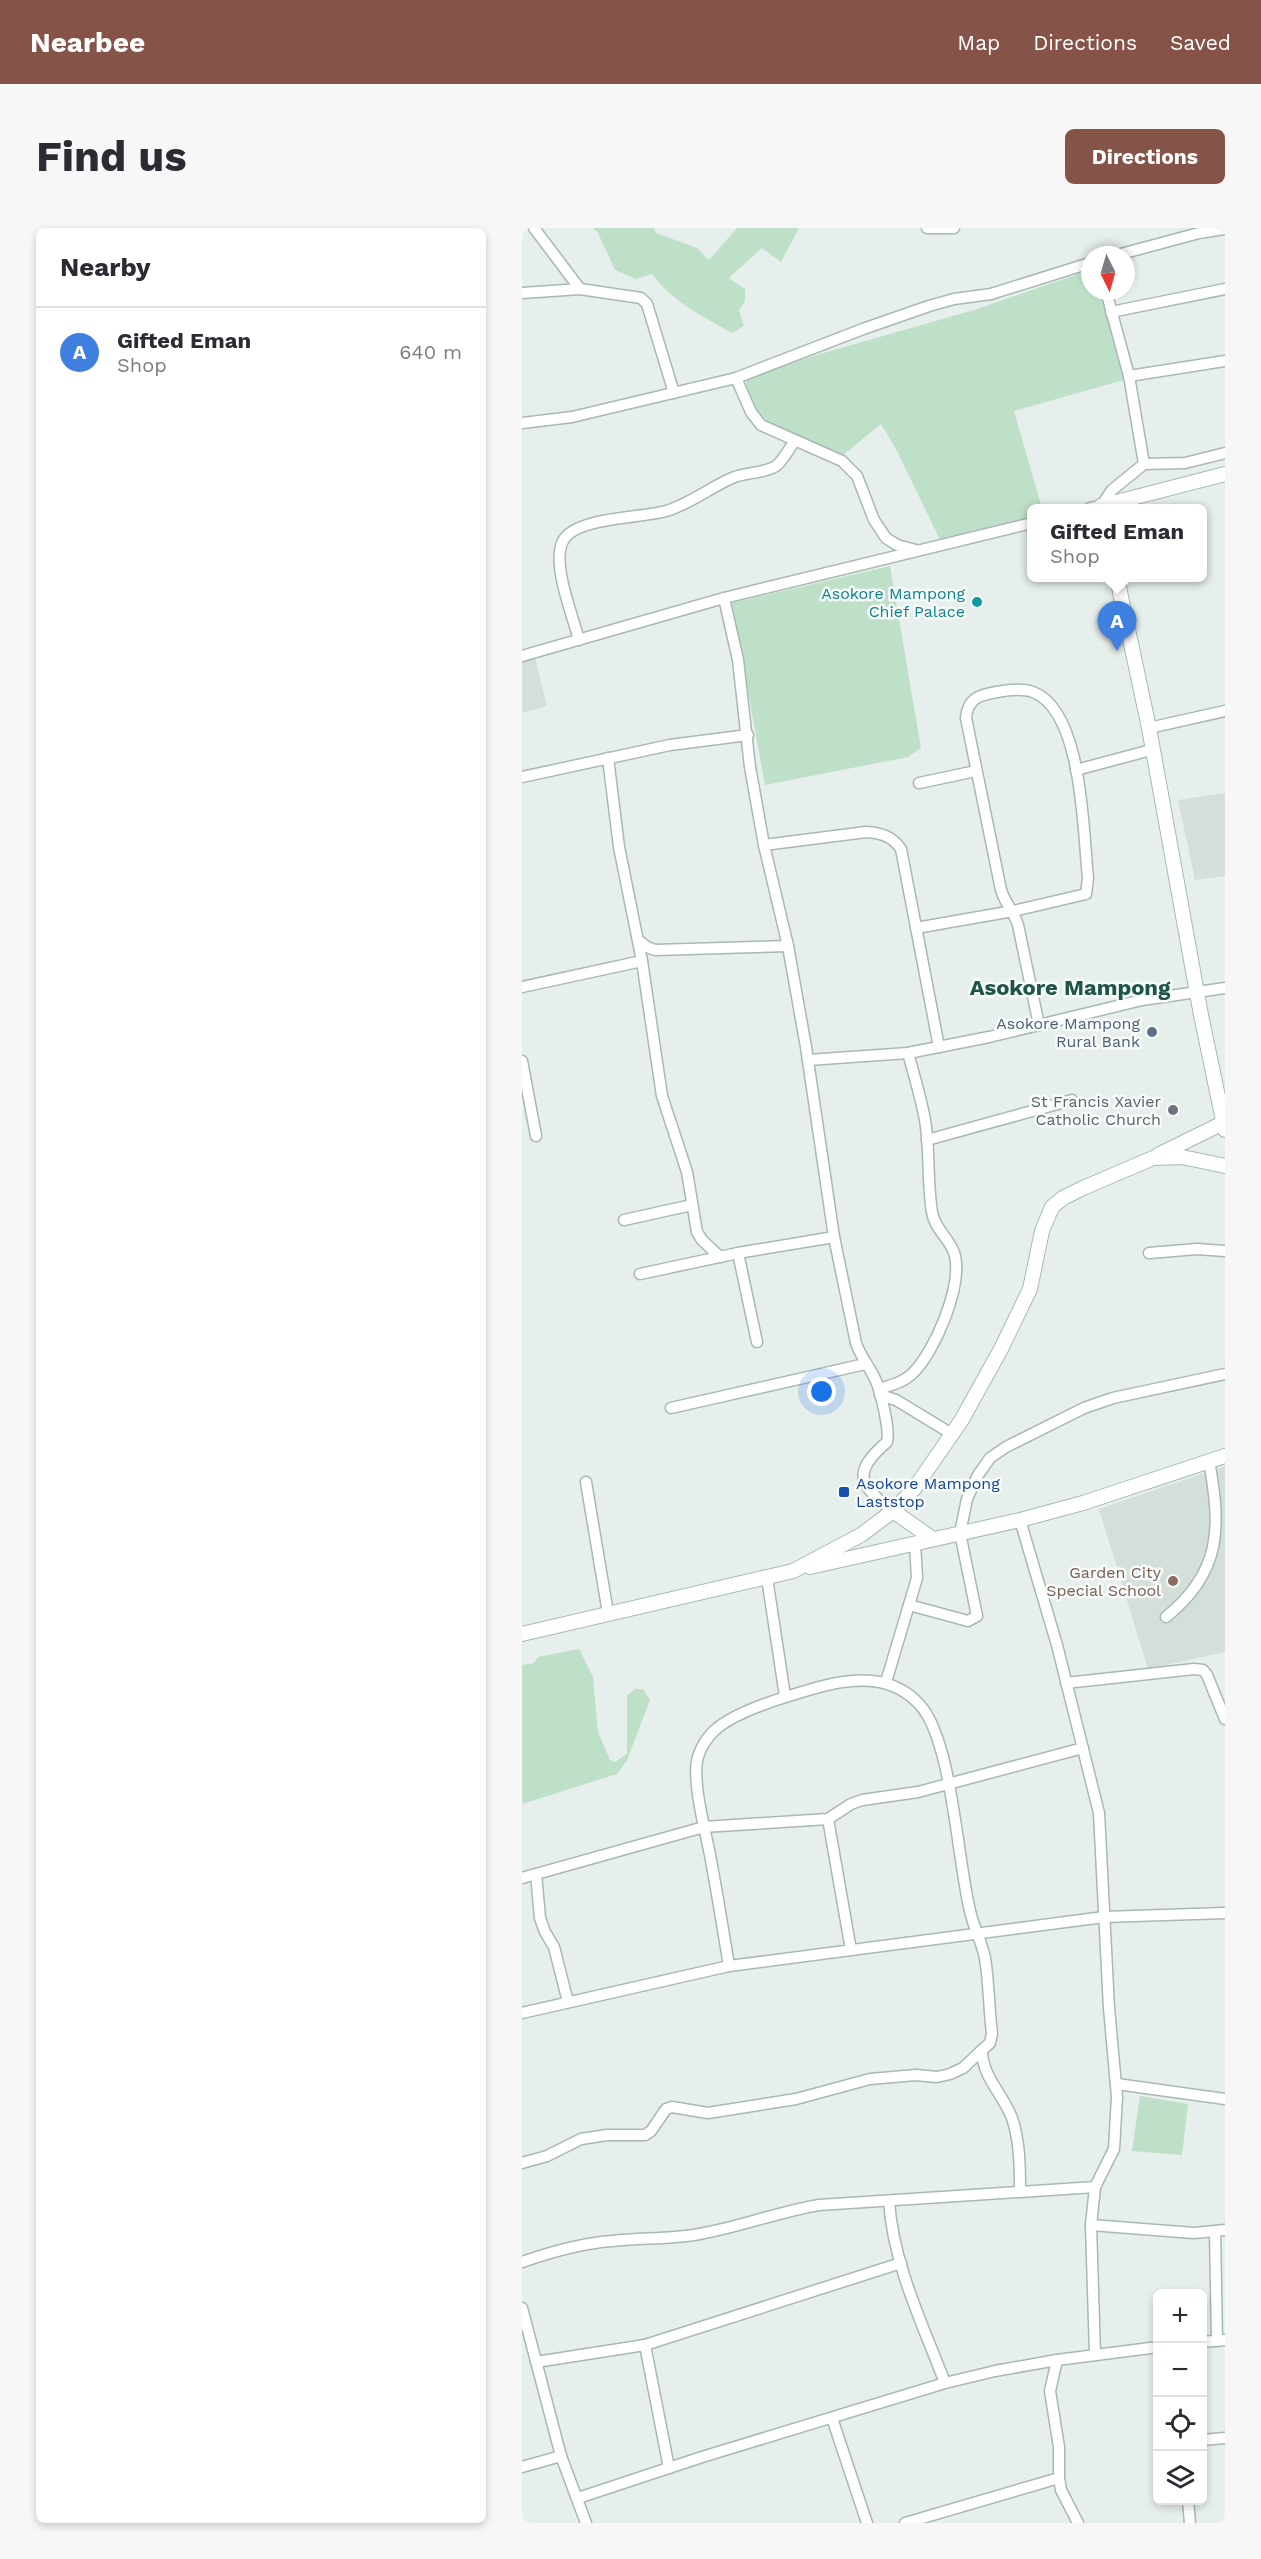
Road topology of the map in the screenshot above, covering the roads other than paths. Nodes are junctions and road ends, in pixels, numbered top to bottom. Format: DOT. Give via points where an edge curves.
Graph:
graph roads {
  1 [pos="534,228"];
  2 [pos="927,228"];
  3 [pos="954,228"];
  4 [pos="1225,229"];
  5 [pos="1195,230"];
  6 [pos="1135,249"];
  7 [pos="1081,266"];
  8 [pos="580,289"];
  9 [pos="1225,289"];
  10 [pos="522,293"];
  11 [pos="1108,300"];
  12 [pos="1111,312"];
  13 [pos="1225,361"];
  14 [pos="1130,376"];
  15 [pos="736,378"];
  16 [pos="674,393"];
  17 [pos="522,423"];
  18 [pos="795,441"];
  19 [pos="1225,453"];
  20 [pos="1144,464"];
  21 [pos="1225,474"];
  22 [pos="1101,504"];
  23 [pos="1113,504"];
  24 [pos="1027,524"];
  25 [pos="920,551"];
  26 [pos="1118,582"];
  27 [pos="724,598"];
  28 [pos="579,640"];
  29 [pos="522,656"];
  30 [pos="1225,711"];
  31 [pos="1149,728"];
  32 [pos="748,735"];
  33 [pos="1151,750"];
  34 [pos="608,758"];
  35 [pos="1076,770"];
  36 [pos="976,771"];
  37 [pos="522,777"];
  38 [pos="919,783"];
  39 [pos="764,845"];
  40 [pos="1013,911"];
  41 [pos="916,928"];
  42 [pos="638,940"];
  43 [pos="788,946"];
  44 [pos="642,961"];
  45 [pos="522,987"];
  46 [pos="1225,988"];
  47 [pos="1197,993"];
  48 [pos="1039,1025"];
  49 [pos="939,1047"];
  50 [pos="908,1053"];
  51 [pos="808,1060"];
  52 [pos="522,1061"];
  53 [pos="1072,1100"];
  54 [pos="1224,1119"];
  55 [pos="536,1136"];
  56 [pos="927,1140"];
  57 [pos="1153,1158"];
  58 [pos="1225,1166"];
  59 [pos="692,1205"];
  60 [pos="624,1220"];
  61 [pos="834,1237"];
  62 [pos="1225,1251"];
  63 [pos="738,1253"];
  64 [pos="1149,1253"];
  65 [pos="720,1257"];
  66 [pos="640,1274"];
  67 [pos="757,1342"];
  68 [pos="865,1364"];
  69 [pos="1225,1374"];
  70 [pos="879,1392"];
  71 [pos="671,1408"];
  72 [pos="952,1434"];
  73 [pos="1225,1456"];
  74 [pos="1209,1461"];
  75 [pos="586,1482"];
  76 [pos="893,1511"];
  77 [pos="1020,1520"];
  78 [pos="960,1533"];
  79 [pos="933,1539"];
  80 [pos="915,1543"];
  81 [pos="793,1572"];
  82 [pos="767,1578"];
  83 [pos="909,1605"];
  84 [pos="608,1613"];
  85 [pos="1166,1617"];
  86 [pos="522,1634"];
  87 [pos="886,1682"];
  88 [pos="1066,1683"];
  89 [pos="785,1696"];
  90 [pos="1225,1719"];
  91 [pos="1083,1748"];
  92 [pos="948,1785"];
  93 [pos="828,1819"];
  94 [pos="704,1827"];
  95 [pos="536,1874"];
  96 [pos="522,1878"];
  97 [pos="1225,1913"];
  98 [pos="1104,1917"];
  99 [pos="977,1934"];
  100 [pos="851,1950"];
  101 [pos="729,1966"];
  102 [pos="568,2002"];
  103 [pos="522,2013"];
  104 [pos="982,2050"];
  105 [pos="1118,2084"];
  106 [pos="1225,2099"];
  107 [pos="522,2163"];
  108 [pos="1095,2187"];
  109 [pos="1020,2192"];
  110 [pos="889,2201"];
  111 [pos="1091,2225"];
  112 [pos="1220,2231"];
  113 [pos="522,2262"];
  114 [pos="901,2263"];
  115 [pos="522,2308"];
  116 [pos="524,2322"];
  117 [pos="1221,2340"];
  118 [pos="645,2345"];
  119 [pos="1153,2348"];
  120 [pos="1095,2355"];
  121 [pos="1057,2360"];
  122 [pos="536,2362"];
  123 [pos="945,2383"];
  124 [pos="832,2418"];
  125 [pos="1225,2438"];
  126 [pos="1207,2440"];
  127 [pos="561,2456"];
  128 [pos="522,2467"];
  129 [pos="669,2468"];
  130 [pos="1059,2478"];
  131 [pos="578,2498"];
  132 [pos="1188,2505"];
  133 [pos="586,2523"];
  134 [pos="867,2523"];
  135 [pos="904,2523"];
  136 [pos="1078,2523"];
  137 [pos="1190,2523"];
  1 -- 8 [label="street"];
  2 -- 3 [label="street"];
  4 -- 5 [label="street"];
  5 -- 6 [label="street"];
  7 -- 15 [label="street" via="991,294 929,306"];
  8 -- 10 [label="street"];
  8 -- 16 [label="street" via="628,294 647,304"];
  9 -- 12 [label="street"];
  11 -- 12 [label="street"];
  12 -- 14 [label="street"];
  13 -- 14 [label="street"];
  14 -- 20 [label="street"];
  15 -- 16 [label="street"];
  15 -- 18 [label="street" via="751,412 761,424"];
  16 -- 17 [label="street" via="572,417"];
  18 -- 25 [label="street" via="842,461 857,476 874,520 886,538"];
  18 -- 28 [label="street" via="777,465 731,478 666,511 585,526 569,534 562,542 559,566"];
  19 -- 20 [label="street" via="1185,463"];
  20 -- 22 [label="street"];
  21 -- 23 [label="street"];
  24 -- 25 [label="street"];
  25 -- 27 [label="street"];
  26 -- 31 [label="street"];
  27 -- 28 [label="street"];
  27 -- 32 [label="street" via="738,660"];
  28 -- 29 [label="street"];
  30 -- 31 [label="street"];
  31 -- 33 [label="street"];
  32 -- 34 [label="street"];
  32 -- 39 [label="street"];
  33 -- 35 [label="street"];
  33 -- 47 [label="street"];
  34 -- 37 [label="street"];
  34 -- 42 [label="street" via="619,847"];
  35 -- 36 [label="street" via="1061,717 1034,692 1023,690 982,695 967,707"];
  35 -- 40 [label="street" via="1088,878 1086,894"];
  36 -- 38 [label="street"];
  36 -- 40 [label="street" via="1000,890"];
  39 -- 41 [label="street" via="866,832 887,836 901,849"];
  39 -- 43 [label="street"];
  40 -- 41 [label="street"];
  40 -- 48 [label="street"];
  41 -- 49 [label="street"];
  42 -- 43 [label="street" via="655,950"];
  42 -- 44 [label="street"];
  43 -- 51 [label="street"];
  44 -- 45 [label="street"];
  44 -- 59 [label="street" via="662,1096 687,1172"];
  46 -- 47 [label="street"];
  47 -- 48 [label="street" via="1143,1000"];
  47 -- 54 [label="street"];
  48 -- 49 [label="street"];
  49 -- 50 [label="street"];
  50 -- 51 [label="street"];
  50 -- 56 [label="street"];
  51 -- 61 [label="street"];
  52 -- 55 [label="street"];
  53 -- 56 [label="street"];
  54 -- 57 [label="street"];
  56 -- 70 [label="street" via="932,1212 956,1262 950,1302 941,1328 912,1373"];
  57 -- 58 [label="street" via="1182,1158"];
  57 -- 72 [label="street" via="1083,1188 1052,1207 1042,1231 1030,1289"];
  59 -- 60 [label="street"];
  59 -- 65 [label="street" via="697,1232"];
  61 -- 63 [label="street"];
  61 -- 68 [label="street" via="856,1343"];
  62 -- 64 [label="street"];
  63 -- 65 [label="street"];
  63 -- 67 [label="street"];
  65 -- 66 [label="street"];
  68 -- 70 [label="street"];
  68 -- 71 [label="street"];
  69 -- 78 [label="street" via="1113,1398 1006,1447 990,1458 978,1475 967,1499"];
  70 -- 72 [label="street"];
  70 -- 76 [label="street" via="888,1439 866,1464 865,1485"];
  72 -- 76 [label="street" via="914,1489"];
  73 -- 74 [label="street"];
  74 -- 77 [label="street"];
  74 -- 85 [label="street" via="1216,1504 1211,1552 1193,1591"];
  75 -- 84 [label="street"];
  76 -- 79 [label="street"];
  76 -- 81 [label="street" via="861,1535"];
  77 -- 78 [label="street"];
  77 -- 88 [label="street"];
  78 -- 79 [label="street"];
  78 -- 83 [label="street" via="977,1616 968,1621"];
  79 -- 80 [label="street"];
  80 -- 81 [label="street"];
  80 -- 83 [label="street" via="917,1578"];
  81 -- 82 [label="street"];
  82 -- 84 [label="street"];
  82 -- 89 [label="street"];
  83 -- 87 [label="street"];
  84 -- 86 [label="street"];
  87 -- 89 [label="street" via="863,1679 834,1683"];
  87 -- 92 [label="street" via="920,1705 935,1730"];
  88 -- 90 [label="street" via="1203,1670"];
  88 -- 91 [label="street"];
  89 -- 94 [label="street" via="715,1729 703,1744 697,1761"];
  91 -- 92 [label="street"];
  91 -- 98 [label="street" via="1099,1813"];
  92 -- 93 [label="street" via="862,1800"];
  92 -- 99 [label="street" via="970,1914"];
  93 -- 94 [label="street"];
  93 -- 100 [label="street"];
  94 -- 95 [label="street"];
  94 -- 101 [label="street"];
  95 -- 96 [label="street"];
  95 -- 102 [label="street" via="540,1918 554,1947"];
  97 -- 98 [label="street"];
  98 -- 99 [label="street"];
  98 -- 105 [label="street"];
  99 -- 100 [label="street"];
  99 -- 104 [label="street" via="985,1958 992,2034 990,2043"];
  100 -- 101 [label="street"];
  101 -- 102 [label="street"];
  102 -- 103 [label="street"];
  104 -- 107 [label="street" via="963,2068 937,2077 870,2079 796,2099 708,2113 672,2107 645,2135 581,2139"];
  104 -- 109 [label="street" via="987,2076 1001,2095 1015,2129"];
  105 -- 106 [label="street"];
  105 -- 108 [label="street" via="1114,2149"];
  108 -- 109 [label="street"];
  108 -- 111 [label="street"];
  109 -- 110 [label="street"];
  110 -- 113 [label="street" via="819,2205 734,2228 609,2241"];
  110 -- 114 [label="street"];
  111 -- 112 [label="street" via="1194,2233"];
  111 -- 120 [label="street"];
  112 -- 117 [label="street"];
  114 -- 118 [label="street"];
  114 -- 123 [label="street"];
  115 -- 116 [label="street"];
  116 -- 122 [label="street"];
  118 -- 122 [label="street"];
  118 -- 129 [label="street"];
  119 -- 120 [label="street"];
  120 -- 121 [label="street"];
  121 -- 123 [label="street"];
  121 -- 130 [label="street" via="1050,2391 1059,2447"];
  122 -- 127 [label="street"];
  123 -- 124 [label="street"];
  124 -- 129 [label="street"];
  124 -- 134 [label="street"];
  125 -- 126 [label="street"];
  127 -- 128 [label="street"];
  127 -- 131 [label="street"];
  129 -- 131 [label="street"];
  130 -- 135 [label="street"];
  130 -- 136 [label="street"];
  131 -- 133 [label="street"];
  132 -- 137 [label="street"];
}
